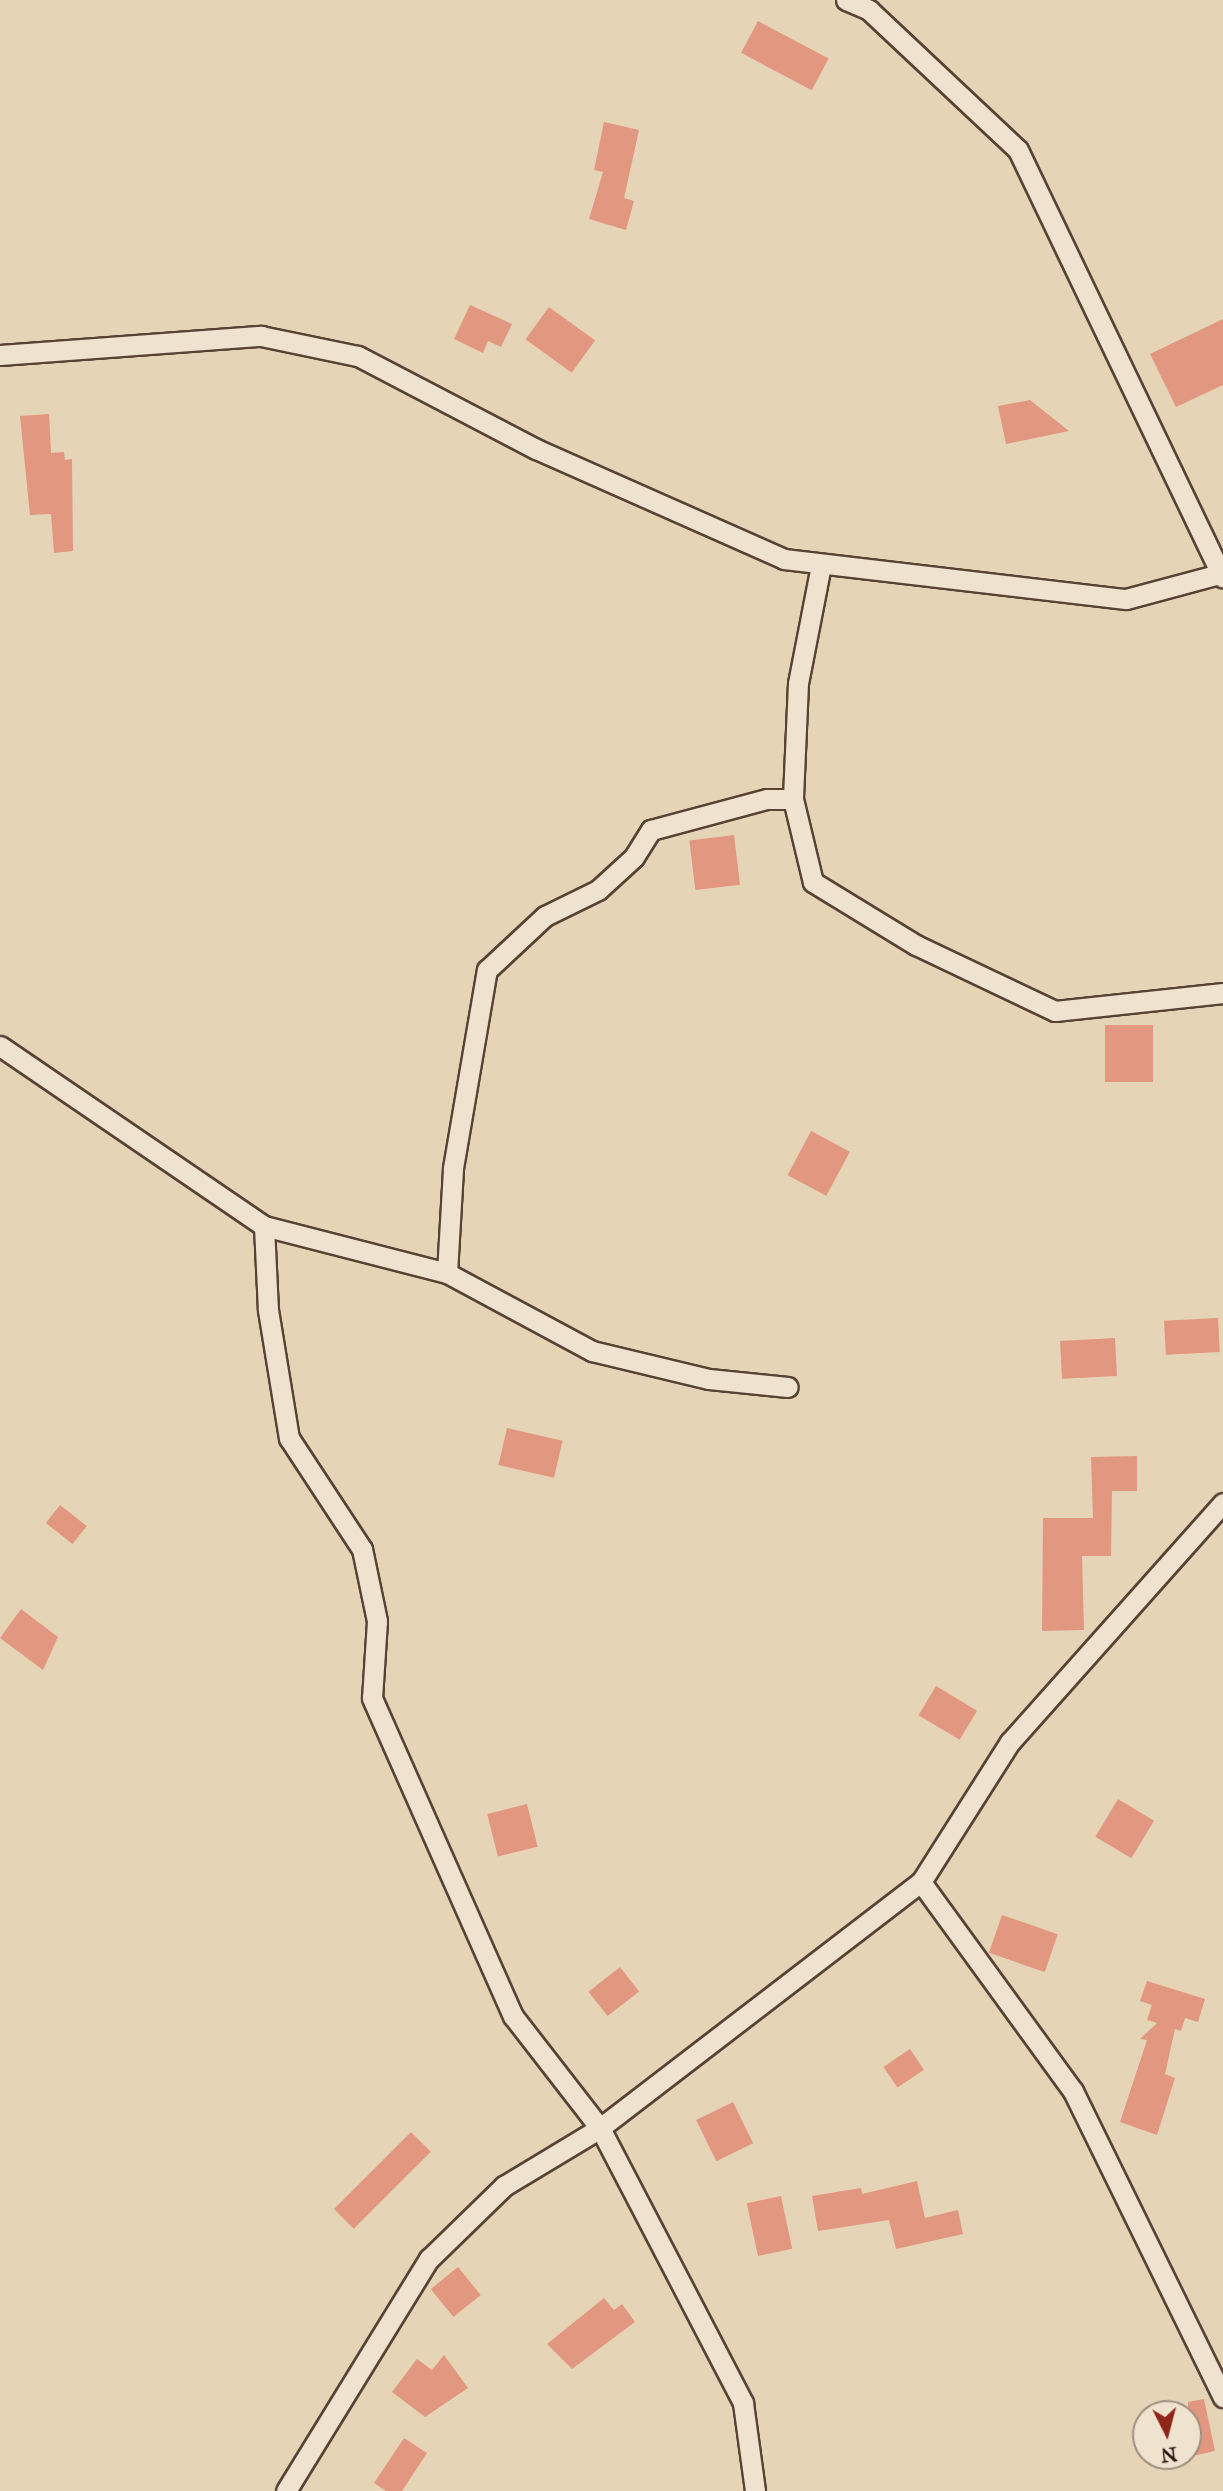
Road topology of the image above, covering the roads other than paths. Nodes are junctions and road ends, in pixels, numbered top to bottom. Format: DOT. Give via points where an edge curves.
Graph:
graph roads {
  1 [pos="846,0"];
  2 [pos="0,355"];
  3 [pos="821,565"];
  4 [pos="1223,575"];
  5 [pos="793,799"];
  6 [pos="1223,993"];
  7 [pos="0,1046"];
  8 [pos="264,1226"];
  9 [pos="447,1273"];
  10 [pos="788,1387"];
  11 [pos="1223,1503"];
  12 [pos="921,1882"];
  13 [pos="600,2128"];
  14 [pos="1223,2398"];
  15 [pos="286,2491"];
  16 [pos="755,2491"];
  1 -- 4 [label="street" via="869,10 1018,150"];
  2 -- 3 [label="street" via="261,336 358,356 536,449 784,559"];
  3 -- 4 [label="street" via="1126,599"];
  3 -- 5 [label="street" via="797,683"];
  5 -- 6 [label="street" via="813,882 916,945 1055,1011"];
  5 -- 9 [label="street" via="767,799 651,830 634,857 598,890 545,916 487,970 453,1168"];
  7 -- 8 [label="street"];
  8 -- 9 [label="street"];
  8 -- 13 [label="street" via="268,1310 289,1438 362,1549 377,1621 372,1698 513,2016"];
  9 -- 10 [label="street" via="592,1351 709,1379"];
  11 -- 12 [label="street" via="1010,1742"];
  12 -- 13 [label="street"];
  12 -- 14 [label="street" via="1073,2091"];
  13 -- 15 [label="street" via="503,2186 429,2259"];
  13 -- 16 [label="street" via="743,2403"];
}
